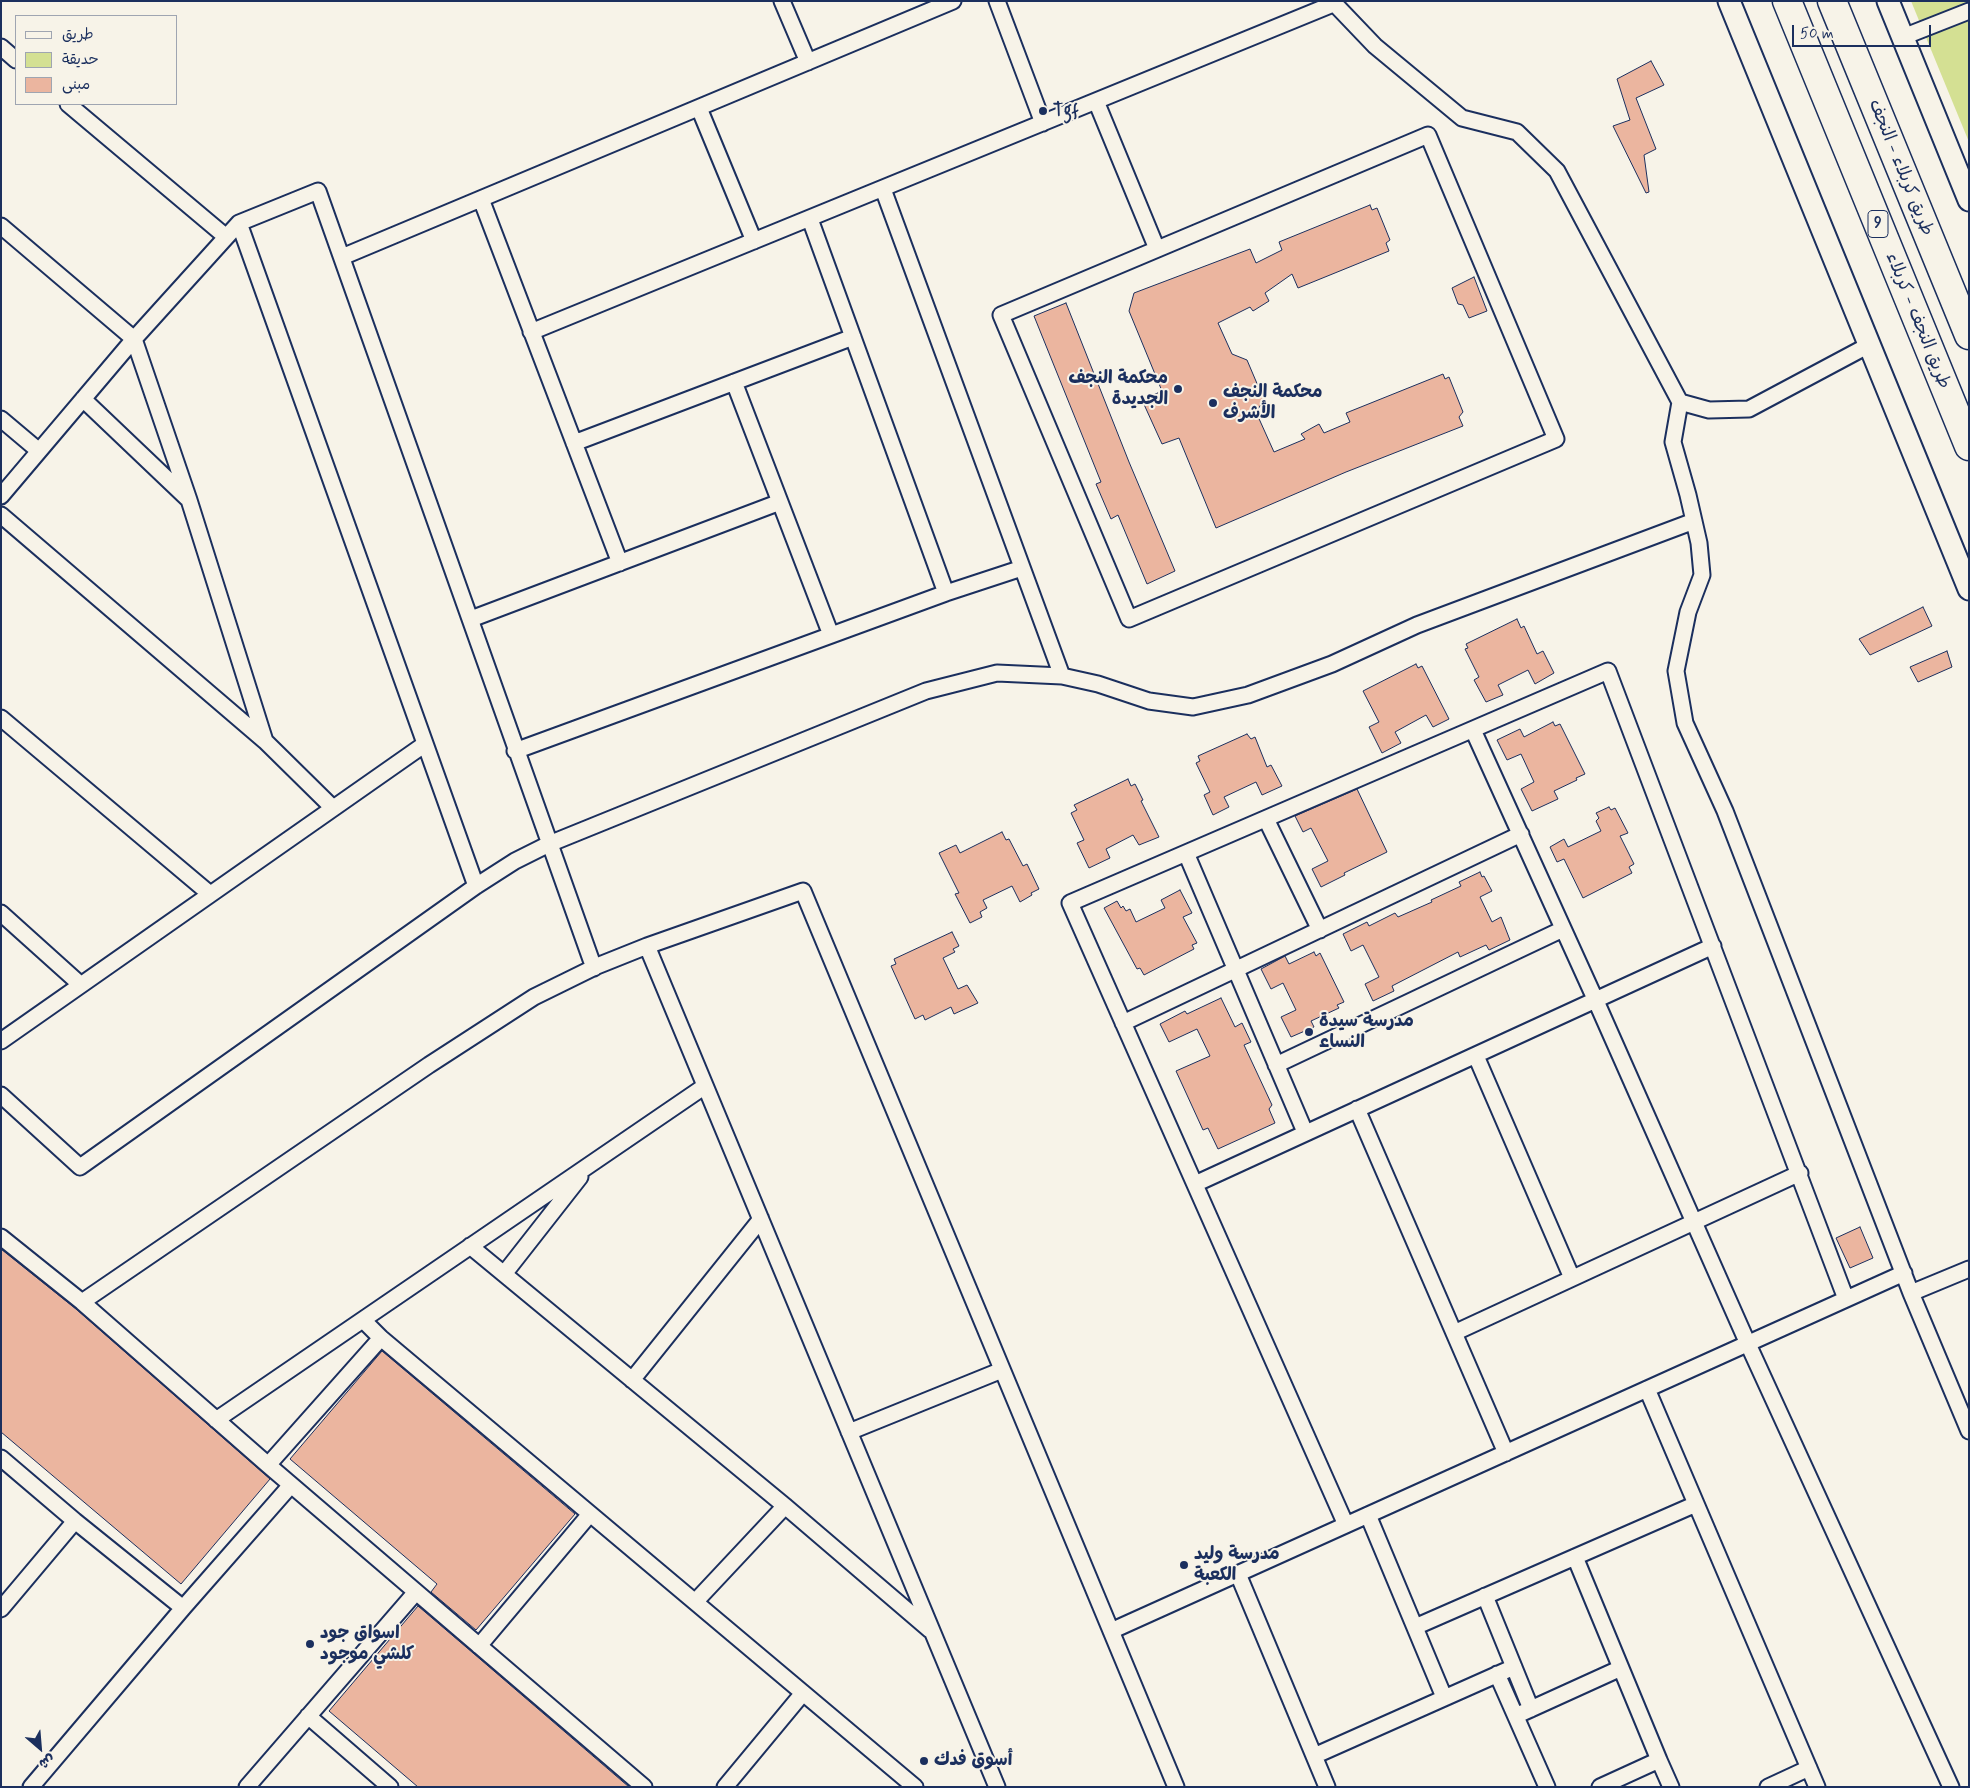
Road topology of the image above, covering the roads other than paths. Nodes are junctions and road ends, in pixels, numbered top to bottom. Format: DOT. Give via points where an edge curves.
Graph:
graph roads {
  1 [pos="782,1"];
  2 [pos="953,1"];
  3 [pos="996,1"];
  4 [pos="1729,1"];
  5 [pos="1787,1"];
  6 [pos="1832,1"];
  7 [pos="1888,1"];
  8 [pos="1332,3"];
  9 [pos="1969,11"];
  10 [pos="1902,37"];
  11 [pos="1,47"];
  12 [pos="15,59"];
  13 [pos="808,62"];
  14 [pos="1096,101"];
  15 [pos="69,105"];
  16 [pos="699,108"];
  17 [pos="1043,123"];
  18 [pos="1905,180"];
  19 [pos="883,189"];
  20 [pos="482,198"];
  21 [pos="1969,200"];
  22 [pos="810,219"];
  23 [pos="239,223"];
  24 [pos="1,226"];
  25 [pos="225,236"];
  26 [pos="754,241"];
  27 [pos="1157,249"];
  28 [pos="342,257"];
  29 [pos="1969,302"];
  30 [pos="531,332"];
  31 [pos="1969,335"];
  32 [pos="853,337"];
  33 [pos="134,339"];
  34 [pos="1869,345"];
  35 [pos="734,382"];
  36 [pos="83,399"];
  37 [pos="1680,402"];
  38 [pos="1,419"];
  39 [pos="574,443"];
  40 [pos="1969,446"];
  41 [pos="39,451"];
  42 [pos="1,496"];
  43 [pos="189,500"];
  44 [pos="780,502"];
  45 [pos="1,515"];
  46 [pos="1694,520"];
  47 [pos="620,563"];
  48 [pos="1022,568"];
  49 [pos="1969,589"];
  50 [pos="946,593"];
  51 [pos="471,619"];
  52 [pos="831,635"];
  53 [pos="1062,676"];
  54 [pos="1,718"];
  55 [pos="1473,730"];
  56 [pos="265,741"];
  57 [pos="425,744"];
  58 [pos="515,751"];
  59 [pos="334,808"];
  60 [pos="1266,819"];
  61 [pos="1520,834"];
  62 [pos="549,844"];
  63 [pos="1186,853"];
  64 [pos="476,886"];
  65 [pos="210,894"];
  66 [pos="1,913"];
  67 [pos="1564,929"];
  68 [pos="1320,930"];
  69 [pos="647,946"];
  70 [pos="1713,946"];
  71 [pos="594,968"];
  72 [pos="1236,970"];
  73 [pos="81,985"];
  74 [pos="1596,1001"];
  75 [pos="1123,1023"];
  76 [pos="1,1041"];
  77 [pos="1476,1056"];
  78 [pos="1276,1065"];
  79 [pos="705,1086"];
  80 [pos="1,1096"];
  81 [pos="1357,1109"];
  82 [pos="1304,1132"];
  83 [pos="590,1165"];
  84 [pos="1800,1173"];
  85 [pos="1194,1184"];
  86 [pos="761,1219"];
  87 [pos="1694,1222"];
  88 [pos="1,1237"];
  89 [pos="470,1246"];
  90 [pos="1969,1269"];
  91 [pos="1904,1273"];
  92 [pos="504,1274"];
  93 [pos="1572,1278"];
  94 [pos="1911,1293"];
  95 [pos="1846,1299"];
  96 [pos="82,1302"];
  97 [pos="363,1320"];
  98 [pos="1454,1333"];
  99 [pos="381,1338"];
  100 [pos="1748,1344"];
  101 [pos="1002,1370"];
  102 [pos="632,1380"];
  103 [pos="1647,1389"];
  104 [pos="216,1420"];
  105 [pos="1969,1431"];
  106 [pos="849,1432"];
  107 [pos="1506,1453"];
  108 [pos="1,1458"];
  109 [pos="268,1465"];
  110 [pos="291,1485"];
  111 [pos="1696,1504"];
  112 [pos="785,1506"];
  113 [pos="590,1514"];
  114 [pos="1368,1515"];
  115 [pos="75,1521"];
  116 [pos="1346,1525"];
  117 [pos="1575,1557"];
  118 [pos="1238,1574"];
  119 [pos="416,1592"];
  120 [pos="1485,1596"];
  121 [pos="695,1602"];
  122 [pos="183,1608"];
  123 [pos="1,1609"];
  124 [pos="1414,1627"];
  125 [pos="1111,1631"];
  126 [pos="933,1632"];
  127 [pos="479,1646"];
  128 [pos="1514,1666"];
  129 [pos="1621,1668"];
  130 [pos="1497,1674"];
  131 [pos="803,1693"];
  132 [pos="1444,1697"];
  133 [pos="1531,1709"];
  134 [pos="308,1716"];
  135 [pos="1515,1716"];
  136 [pos="1314,1756"];
  137 [pos="1659,1760"];
  138 [pos="1809,1768"];
  139 [pos="31,1787"];
  140 [pos="247,1787"];
  141 [pos="390,1787"];
  142 [pos="644,1787"];
  143 [pos="725,1787"];
  144 [pos="916,1787"];
  145 [pos="997,1787"];
  146 [pos="1176,1787"];
  147 [pos="1327,1787"];
  148 [pos="1546,1787"];
  149 [pos="1600,1787"];
  150 [pos="1671,1787"];
  151 [pos="1768,1787"];
  152 [pos="1817,1787"];
  153 [pos="1951,1787"];
  1 -- 13 [label="street"];
  2 -- 13 [label="street"];
  3 -- 17 [label="street"];
  4 -- 34 [label="main road"];
  5 -- 40 [label="highway, طريق النجف - کربلاء / 9"];
  6 -- 18 [label="highway, طريق کربلاء - النجف"];
  7 -- 10 [label="main road"];
  8 -- 14 [label="street"];
  8 -- 37 [label="street" via="1375,46 1462,118 1517,132 1557,171"];
  9 -- 10 [label="street"];
  10 -- 21 [label="main road"];
  11 -- 12 [label="street"];
  13 -- 16 [label="street"];
  14 -- 17 [label="street"];
  14 -- 27 [label="street"];
  15 -- 25 [label="street"];
  16 -- 20 [label="street"];
  16 -- 26 [label="street"];
  17 -- 19 [label="street"];
  18 -- 29 [label="highway"];
  18 -- 31 [label="highway, طريق کربلاء - النجف"];
  19 -- 22 [label="street"];
  19 -- 48 [label="street"];
  20 -- 28 [label="street"];
  20 -- 30 [label="street"];
  22 -- 26 [label="street"];
  22 -- 32 [label="street"];
  23 -- 25 [label="street"];
  23 -- 28 [label="street" via="318,191"];
  23 -- 57 [label="street"];
  24 -- 33 [label="street"];
  25 -- 33 [label="street"];
  26 -- 30 [label="street"];
  27 -- 27 [label="street" via="1428,135 1556,440 1129,619 1001,315"];
  28 -- 51 [label="street"];
  30 -- 39 [label="street"];
  32 -- 35 [label="street"];
  32 -- 50 [label="street"];
  33 -- 36 [label="street"];
  33 -- 43 [label="street"];
  34 -- 37 [label="street" via="1749,409 1710,410"];
  34 -- 49 [label="main road"];
  35 -- 39 [label="street"];
  35 -- 44 [label="street"];
  36 -- 41 [label="street"];
  36 -- 43 [label="street"];
  37 -- 46 [label="street" via="1673,442"];
  38 -- 41 [label="street"];
  39 -- 47 [label="street"];
  41 -- 42 [label="street"];
  43 -- 56 [label="street"];
  44 -- 47 [label="street"];
  44 -- 52 [label="street"];
  45 -- 56 [label="street"];
  46 -- 53 [label="street" via="1417,625 1332,664 1248,695 1192,707 1150,700"];
  46 -- 91 [label="street" via="1702,575 1688,612 1676,671 1684,723 1725,810"];
  47 -- 51 [label="street"];
  48 -- 50 [label="street"];
  48 -- 53 [label="street"];
  50 -- 52 [label="street"];
  51 -- 58 [label="street"];
  52 -- 58 [label="street"];
  53 -- 62 [label="street" via="997,673 926,691"];
  54 -- 65 [label="street"];
  55 -- 60 [label="street"];
  55 -- 61 [label="street"];
  55 -- 70 [label="street" via="1608,672"];
  56 -- 59 [label="street"];
  57 -- 59 [label="street"];
  57 -- 64 [label="street"];
  58 -- 62 [label="street"];
  59 -- 65 [label="street"];
  60 -- 63 [label="street"];
  60 -- 68 [label="street"];
  61 -- 67 [label="street"];
  61 -- 68 [label="street"];
  62 -- 64 [label="street"];
  62 -- 71 [label="street"];
  63 -- 72 [label="street"];
  63 -- 75 [label="street" via="1070,903"];
  64 -- 80 [label="street" via="80,1167"];
  65 -- 73 [label="street"];
  66 -- 73 [label="street"];
  67 -- 74 [label="street"];
  67 -- 78 [label="street"];
  68 -- 72 [label="street"];
  69 -- 71 [label="street"];
  69 -- 79 [label="street"];
  69 -- 101 [label="street" via="803,891"];
  70 -- 74 [label="street"];
  70 -- 84 [label="street"];
  71 -- 96 [label="street" via="534,997 480,1031"];
  72 -- 75 [label="street"];
  72 -- 78 [label="street"];
  73 -- 76 [label="street"];
  74 -- 77 [label="street"];
  74 -- 87 [label="street"];
  75 -- 85 [label="street"];
  77 -- 81 [label="street"];
  77 -- 93 [label="street"];
  78 -- 82 [label="street"];
  79 -- 83 [label="street"];
  79 -- 86 [label="street"];
  81 -- 82 [label="street"];
  81 -- 98 [label="street"];
  82 -- 85 [label="street"];
  83 -- 89 [label="street"];
  83 -- 92 [label="street"];
  84 -- 87 [label="street"];
  84 -- 95 [label="street"];
  85 -- 116 [label="street"];
  86 -- 102 [label="street"];
  86 -- 106 [label="street"];
  87 -- 93 [label="street"];
  87 -- 100 [label="street"];
  88 -- 96 [label="street"];
  89 -- 92 [label="street"];
  89 -- 97 [label="street"];
  90 -- 94 [label="street"];
  91 -- 94 [label="street"];
  91 -- 95 [label="street"];
  92 -- 102 [label="street"];
  93 -- 98 [label="street"];
  94 -- 105 [label="street"];
  95 -- 100 [label="street"];
  96 -- 104 [label="street"];
  97 -- 99 [label="street"];
  97 -- 104 [label="street"];
  98 -- 107 [label="street"];
  99 -- 109 [label="street"];
  99 -- 113 [label="street"];
  100 -- 103 [label="street"];
  100 -- 153 [label="street"];
  101 -- 106 [label="street"];
  101 -- 125 [label="street"];
  102 -- 112 [label="street"];
  103 -- 107 [label="street"];
  103 -- 111 [label="street"];
  104 -- 109 [label="street"];
  106 -- 126 [label="street"];
  107 -- 114 [label="street"];
  108 -- 115 [label="street"];
  109 -- 110 [label="street"];
  110 -- 119 [label="street"];
  110 -- 122 [label="street"];
  111 -- 117 [label="street"];
  111 -- 138 [label="street"];
  112 -- 121 [label="street"];
  112 -- 126 [label="street"];
  113 -- 121 [label="street"];
  113 -- 127 [label="street"];
  114 -- 116 [label="street"];
  114 -- 124 [label="street"];
  115 -- 122 [label="street"];
  115 -- 123 [label="street"];
  116 -- 118 [label="street"];
  117 -- 120 [label="street"];
  117 -- 129 [label="street"];
  118 -- 125 [label="street"];
  118 -- 136 [label="street"];
  119 -- 127 [label="street"];
  119 -- 134 [label="street"];
  120 -- 124 [label="street"];
  120 -- 128 [label="street"];
  121 -- 131 [label="street"];
  122 -- 139 [label="street"];
  124 -- 132 [label="street"];
  125 -- 146 [label="street"];
  126 -- 145 [label="street"];
  127 -- 142 [label="street"];
  128 -- 130 [label="street"];
  128 -- 133 [label="street"];
  129 -- 133 [label="street"];
  129 -- 137 [label="street"];
  130 -- 132 [label="street"];
  130 -- 135 [label="street"];
  131 -- 143 [label="street"];
  131 -- 144 [label="street"];
  132 -- 136 [label="street"];
  133 -- 135 [label="street"];
  134 -- 140 [label="street"];
  134 -- 141 [label="street"];
  135 -- 148 [label="street"];
  136 -- 147 [label="street"];
  137 -- 149 [label="street"];
  137 -- 150 [label="street"];
  138 -- 151 [label="street"];
  138 -- 152 [label="street"];
}
